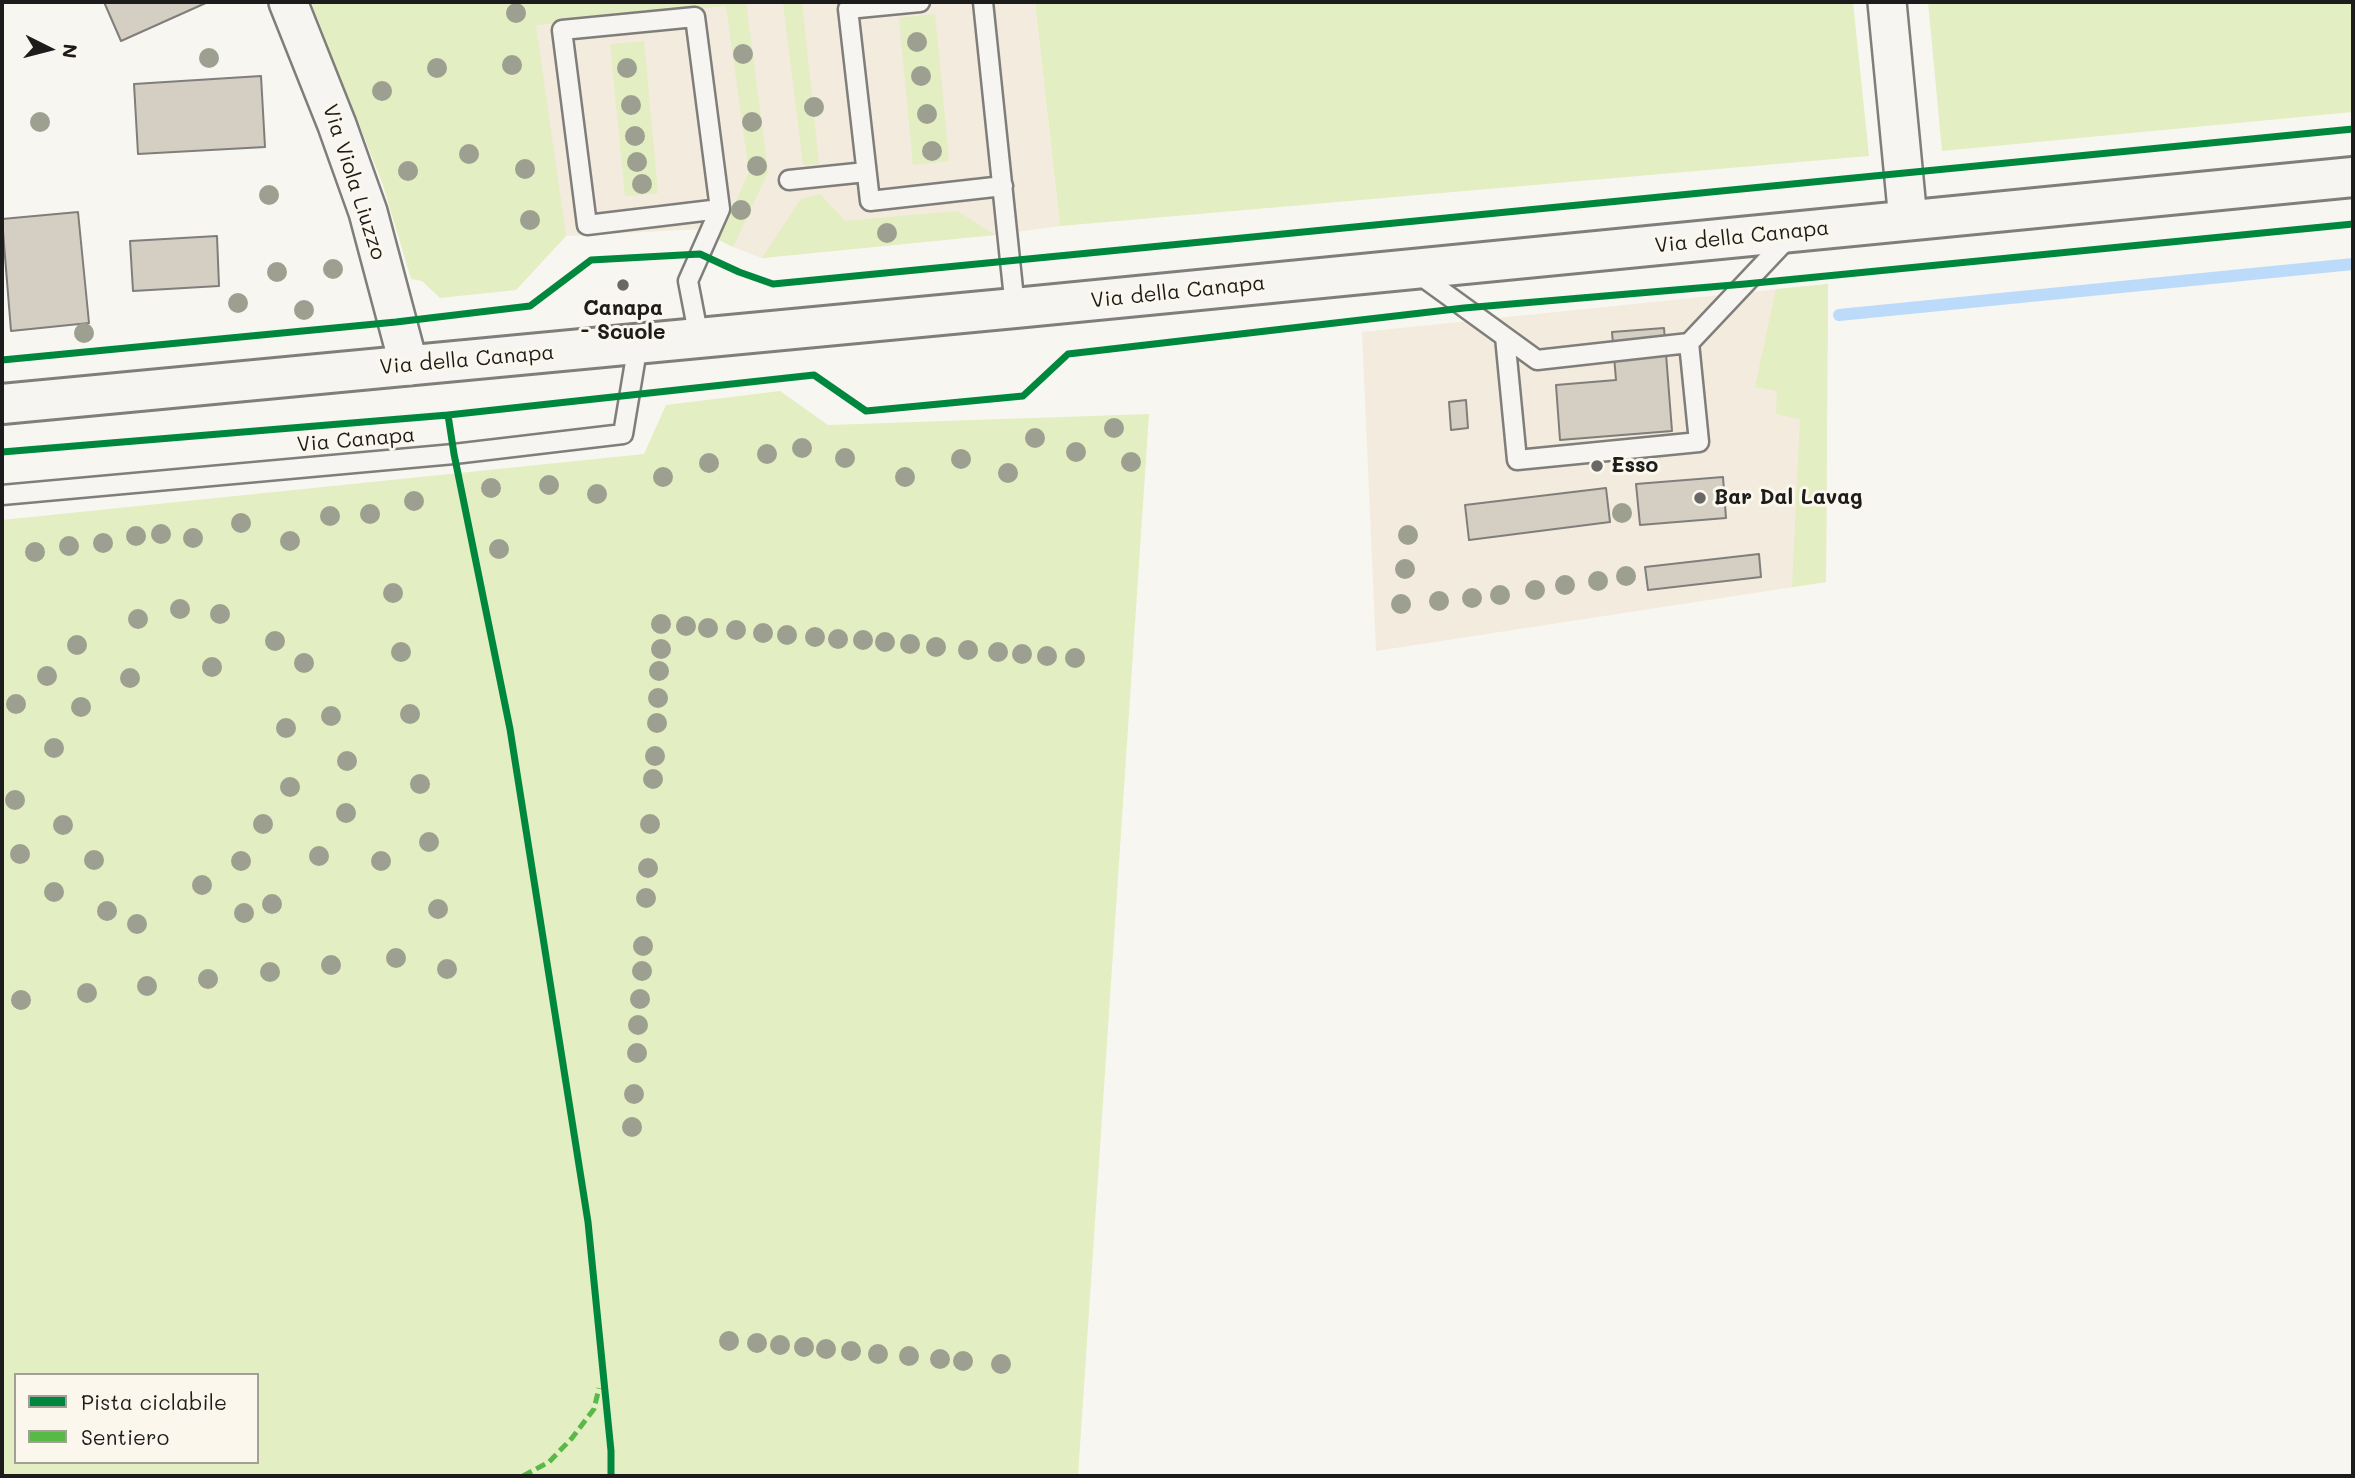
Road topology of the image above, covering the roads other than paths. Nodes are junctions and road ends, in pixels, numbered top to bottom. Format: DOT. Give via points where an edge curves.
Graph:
graph roads {
  1 [pos="288,2"];
  2 [pos="920,2"];
  3 [pos="983,2"];
  4 [pos="1887,2"];
  5 [pos="866,172"];
  6 [pos="2353,177"];
  7 [pos="789,180"];
  8 [pos="1003,186"];
  9 [pos="720,209"];
  10 [pos="1908,220"];
  11 [pos="1794,232"];
  12 [pos="1411,269"];
  13 [pos="1015,308"];
  14 [pos="1505,337"];
  15 [pos="698,338"];
  16 [pos="1689,343"];
  17 [pos="638,344"];
  18 [pos="409,366"];
  19 [pos="2,404"];
  20 [pos="2,495"];
  1 -- 18 [label="street, Via Viola Liuzzo" via="368,212"];
  2 -- 5 [label="lane" via="848,9"];
  3 -- 8 [label="lane"];
  4 -- 10 [label="street"];
  5 -- 7 [label="lane"];
  5 -- 8 [label="lane" via="870,201"];
  6 -- 10 [label="street, Via della Canapa"];
  8 -- 13 [label="lane"];
  9 -- 9 [label="lane" via="695,17 562,30 587,225"];
  9 -- 15 [label="lane" via="688,281"];
  10 -- 11 [label="street, Via della Canapa"];
  11 -- 12 [label="street, Via della Canapa"];
  11 -- 16 [label="lane"];
  12 -- 13 [label="street, Via della Canapa"];
  12 -- 14 [label="lane"];
  13 -- 15 [label="street, Via della Canapa"];
  14 -- 16 [label="lane" via="1537,360"];
  14 -- 16 [label="lane" via="1517,460 1699,442"];
  15 -- 17 [label="street, Via della Canapa"];
  17 -- 18 [label="street, Via della Canapa"];
  17 -- 20 [label="lane, Via Canapa" via="623,434"];
  18 -- 19 [label="street, Via della Canapa"];
}
